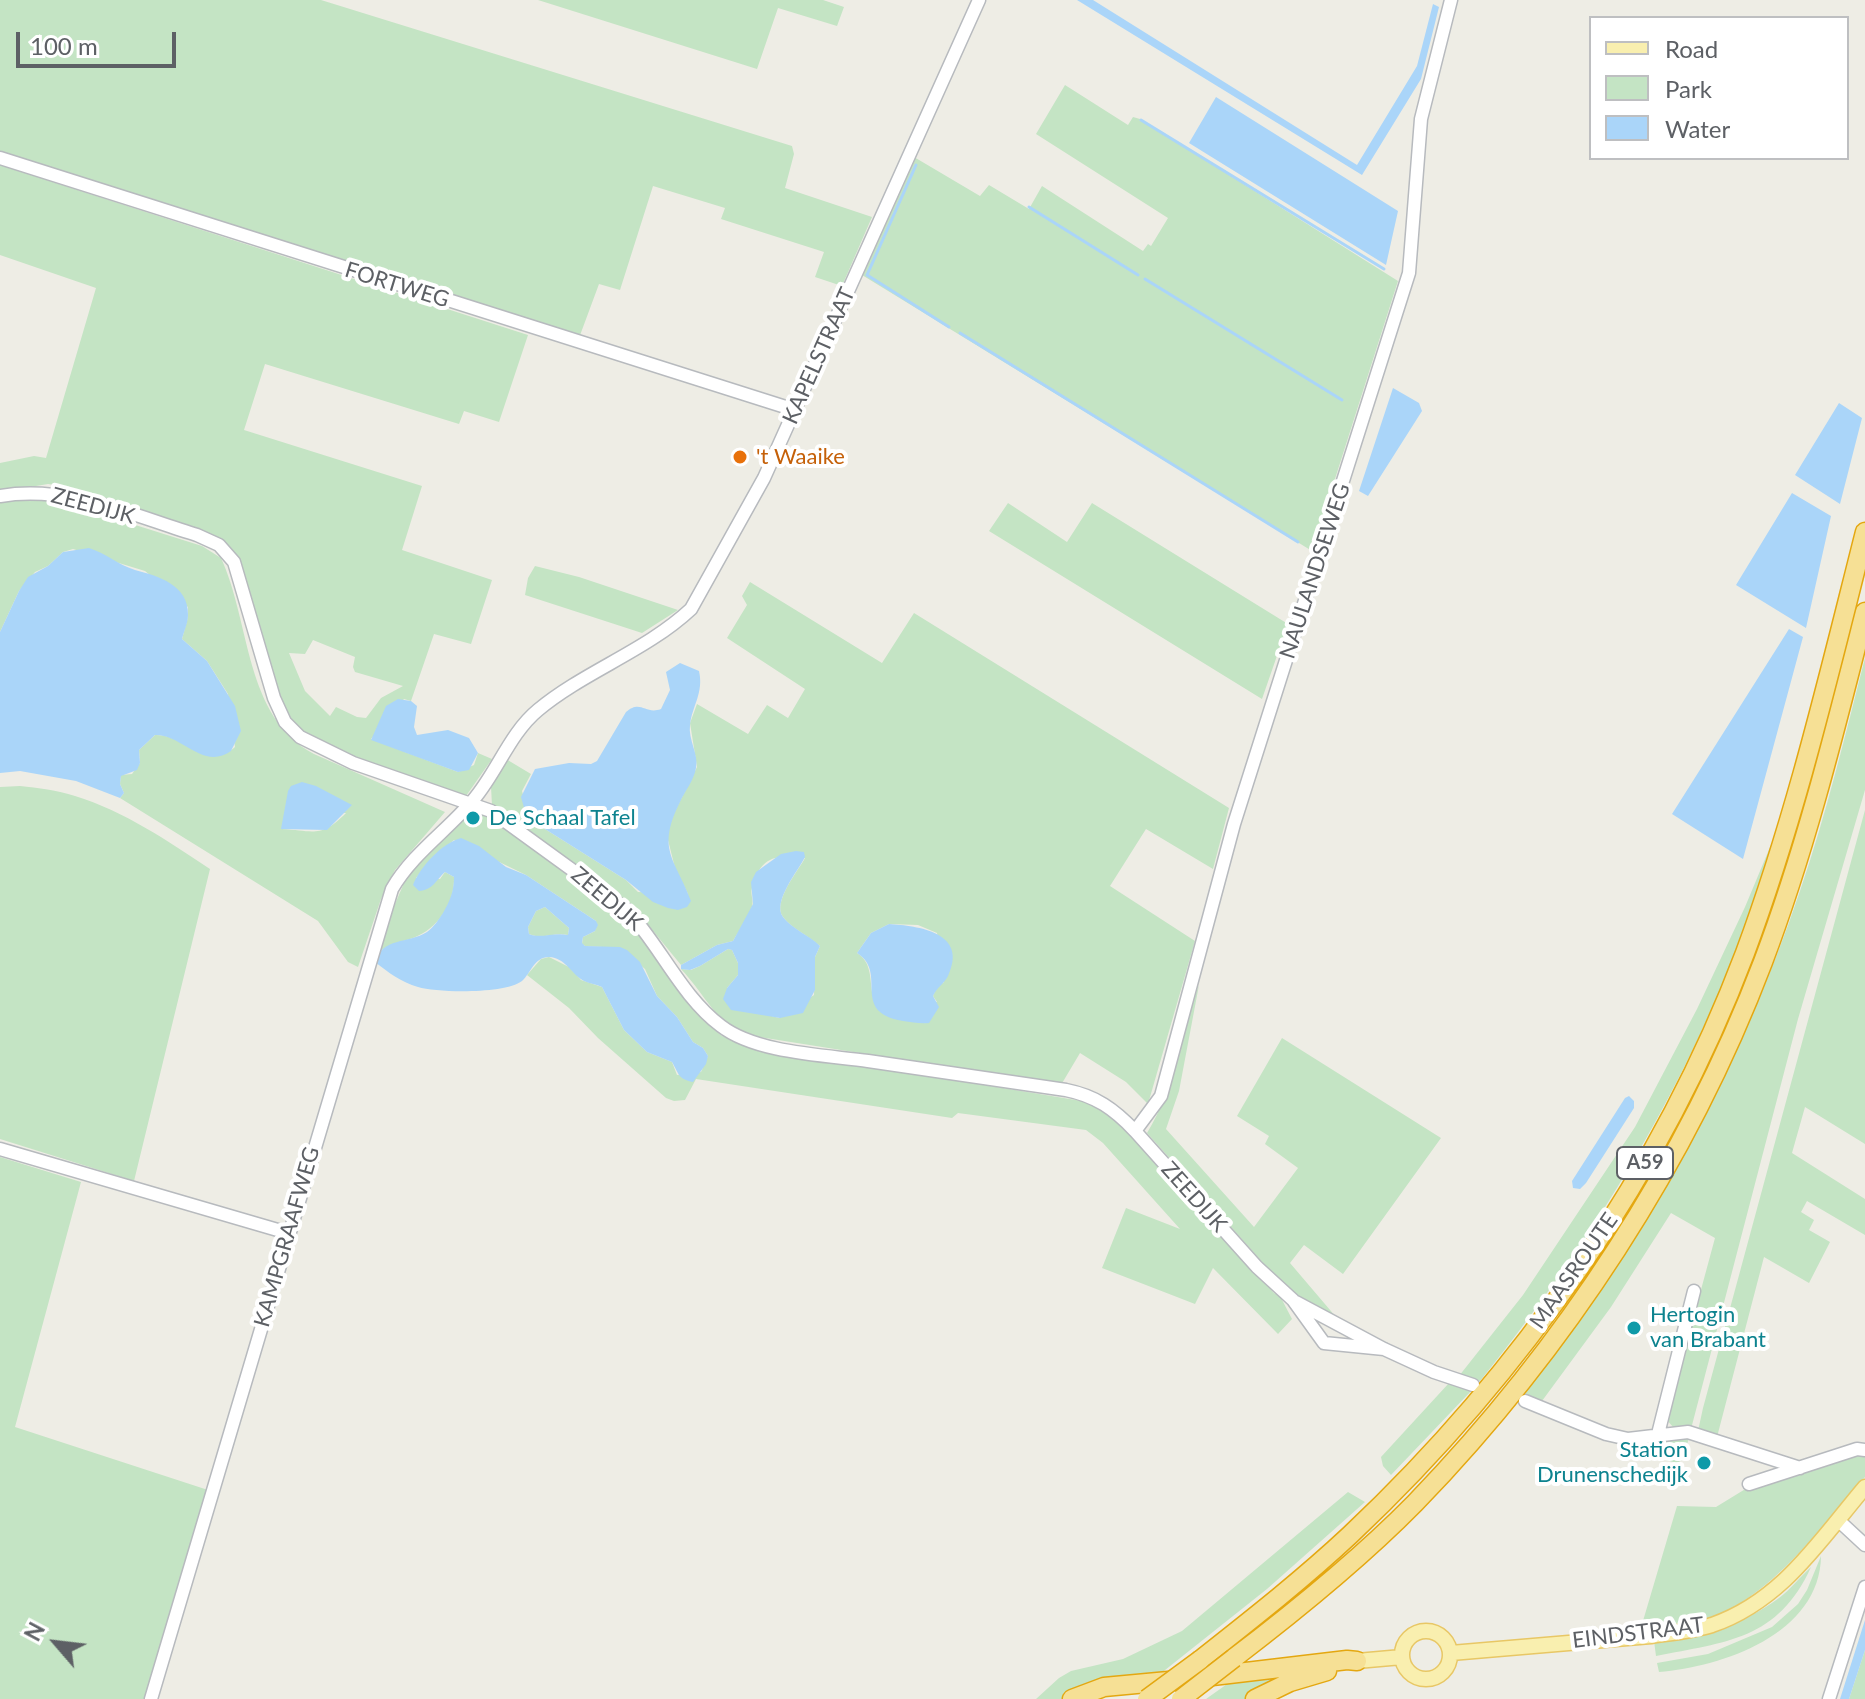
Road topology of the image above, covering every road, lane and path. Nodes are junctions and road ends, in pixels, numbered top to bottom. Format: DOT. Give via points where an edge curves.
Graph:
graph roads {
  1 [pos="979,0"];
  2 [pos="1451,0"];
  3 [pos="0,158"];
  4 [pos="795,410"];
  5 [pos="0,496"];
  6 [pos="1865,532"];
  7 [pos="1865,612"];
  8 [pos="471,802"];
  9 [pos="1135,1131"];
  10 [pos="0,1149"];
  11 [pos="288,1233"];
  12 [pos="1694,1291"];
  13 [pos="1293,1300"];
  14 [pos="1384,1349"];
  15 [pos="1473,1385"];
  16 [pos="1525,1401"];
  17 [pos="1658,1434"];
  18 [pos="1865,1450"];
  19 [pos="1800,1468"];
  20 [pos="1749,1484"];
  21 [pos="1865,1487"];
  22 [pos="1838,1520"];
  23 [pos="1865,1545"];
  24 [pos="1865,1587"];
  25 [pos="1451,1653"];
  26 [pos="1402,1657"];
  27 [pos="1357,1661"];
  28 [pos="151,1699"];
  29 [pos="1072,1699"];
  30 [pos="1147,1699"];
  31 [pos="1181,1699"];
  32 [pos="1255,1699"];
  33 [pos="1829,1699"];
  1 -- 4 [label="street, KAPELSTRAAT"];
  2 -- 9 [label="street, NAULANDSEWEG" via="1421,119 1409,273 1234,824 1161,1096"];
  3 -- 4 [label="street, FORTWEG"];
  4 -- 8 [label="street, KAPELSTRAAT" via="751,503 691,609 535,712"];
  5 -- 8 [label="street, ZEEDIJK" via="55,493 219,545 234,562 285,722 300,737 353,763"];
  6 -- 30 [label="highway, MAASROUTE / A59, bridge" via="1797,799 1739,969 1699,1059 1601,1235 1538,1325 1442,1441 1352,1533"];
  7 -- 31 [label="highway, MAASROUTE / A59, bridge" via="1816,804 1768,950 1713,1077 1645,1202 1582,1300 1461,1452 1327,1585"];
  8 -- 9 [label="street, ZEEDIJK" via="626,909 699,1006 724,1029 752,1042 799,1051 1078,1092 1106,1104"];
  8 -- 11 [label="street, KAMPGRAAFWEG" via="418,853 392,889"];
  9 -- 13 [label="street, ZEEDIJK"];
  10 -- 11 [label="street"];
  11 -- 28 [label="street, KAMPGRAAFWEG"];
  12 -- 17 [label="street"];
  13 -- 14 [label="street, ZEEDIJK"];
  13 -- 14 [label="street, ZEEDIJK" via="1324,1343"];
  14 -- 15 [label="street, ZEEDIJK"];
  16 -- 17 [label="street" via="1606,1434 1628,1439"];
  17 -- 19 [label="street" via="1688,1432"];
  18 -- 19 [label="street"];
  19 -- 20 [label="street"];
  21 -- 22 [label="main road, EINDSTRAAT"];
  22 -- 23 [label="street"];
  22 -- 25 [label="main road, EINDSTRAAT" via="1779,1586 1710,1625 1651,1636"];
  24 -- 33 [label="street"];
  25 -- 26 [label="main road" via="1446,1670 1431,1679 1414,1676"];
  25 -- 26 [label="main road" via="1438,1634 1420,1631 1406,1641"];
  26 -- 27 [label="main road"];
  27 -- 29 [label="highway" via="1116,1685"];
  27 -- 32 [label="highway"];
}
